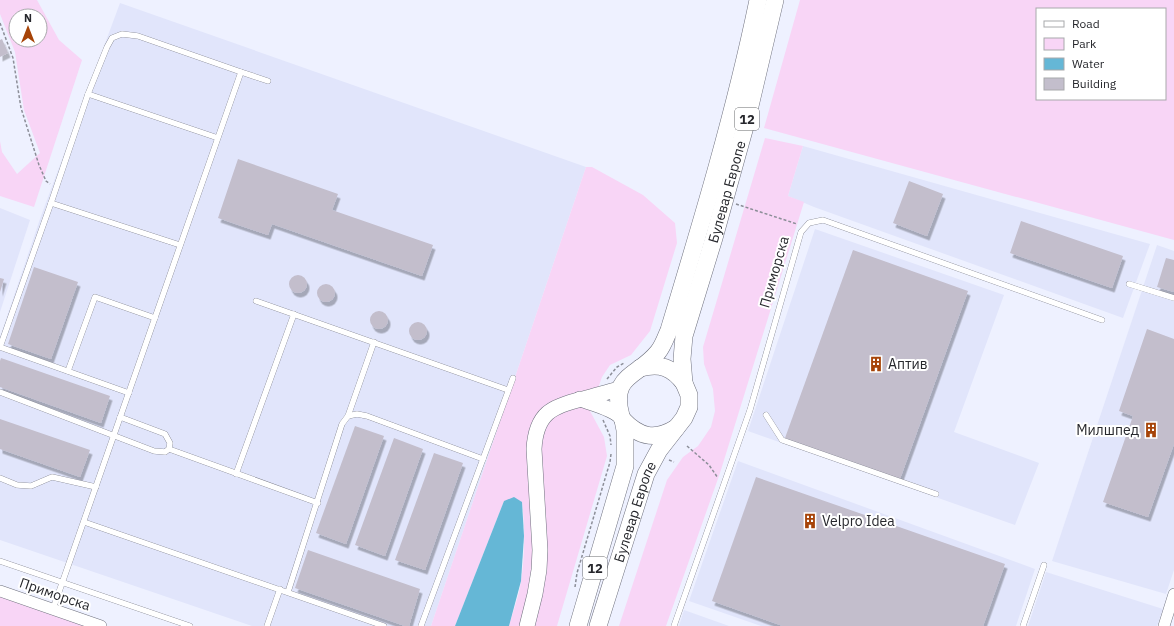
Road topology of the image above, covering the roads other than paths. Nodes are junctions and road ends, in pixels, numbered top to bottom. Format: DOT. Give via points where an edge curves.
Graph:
graph roads {
  1 [pos="758,0"];
  2 [pos="775,0"];
  3 [pos="241,72"];
  4 [pos="268,81"];
  5 [pos="88,94"];
  6 [pos="218,138"];
  7 [pos="51,203"];
  8 [pos="180,245"];
  9 [pos="1129,284"];
  10 [pos="1174,298"];
  11 [pos="256,301"];
  12 [pos="294,314"];
  13 [pos="155,318"];
  14 [pos="1102,320"];
  15 [pos="374,342"];
  16 [pos="0,347"];
  17 [pos="640,368"];
  18 [pos="68,371"];
  19 [pos="513,378"];
  20 [pos="684,383"];
  21 [pos="508,390"];
  22 [pos="619,390"];
  23 [pos="0,392"];
  24 [pos="129,393"];
  25 [pos="580,399"];
  26 [pos="766,415"];
  27 [pos="348,416"];
  28 [pos="120,417"];
  29 [pos="622,418"];
  30 [pos="677,428"];
  31 [pos="114,435"];
  32 [pos="169,449"];
  33 [pos="482,459"];
  34 [pos="236,474"];
  35 [pos="0,478"];
  36 [pos="96,487"];
  37 [pos="936,494"];
  38 [pos="318,503"];
  39 [pos="84,522"];
  40 [pos="0,561"];
  41 [pos="1044,565"];
  42 [pos="63,582"];
  43 [pos="280,589"];
  44 [pos="0,591"];
  45 [pos="288,592"];
  46 [pos="1173,599"];
  47 [pos="53,609"];
  48 [pos="100,626"];
  49 [pos="190,626"];
  50 [pos="267,626"];
  51 [pos="384,626"];
  52 [pos="421,626"];
  53 [pos="527,626"];
  54 [pos="578,626"];
  55 [pos="598,626"];
  56 [pos="674,626"];
  57 [pos="1023,626"];
  58 [pos="1164,626"];
  1 -- 17 [label="main road, Булевар Европе / 12" via="731,117 669,330 658,352"];
  2 -- 20 [label="main road, Булевар Европе / 12" via="746,123 684,336"];
  3 -- 4 [label="lane"];
  3 -- 5 [label="lane" via="138,36 122,34 112,38"];
  3 -- 6 [label="lane"];
  5 -- 6 [label="lane"];
  5 -- 7 [label="lane"];
  6 -- 8 [label="lane"];
  7 -- 8 [label="lane"];
  7 -- 16 [label="lane"];
  8 -- 13 [label="lane"];
  9 -- 10 [label="lane"];
  11 -- 12 [label="lane"];
  12 -- 15 [label="lane"];
  12 -- 34 [label="lane"];
  13 -- 18 [label="lane" via="95,297"];
  13 -- 24 [label="lane"];
  14 -- 56 [label="lane, Приморска" via="823,220 809,223 801,232 750,410"];
  15 -- 21 [label="lane"];
  15 -- 27 [label="lane"];
  16 -- 18 [label="lane"];
  17 -- 20 [label="main road" via="660,366 670,369"];
  17 -- 22 [label="main road, Булевар Европе / 12" via="629,375"];
  18 -- 24 [label="lane"];
  19 -- 21 [label="lane"];
  20 -- 30 [label="main road, Булевар Европе / 12" via="688,407"];
  21 -- 33 [label="lane"];
  22 -- 25 [label="street"];
  22 -- 29 [label="main road, Булевар Европе / 12"];
  23 -- 31 [label="lane"];
  24 -- 28 [label="lane"];
  25 -- 29 [label="street" via="601,406"];
  25 -- 53 [label="street" via="561,404 549,412 540,422 535,435 540,550 535,594"];
  26 -- 37 [label="lane" via="782,440"];
  27 -- 33 [label="lane" via="368,416"];
  27 -- 38 [label="lane" via="342,424"];
  28 -- 31 [label="lane"];
  28 -- 32 [label="lane" via="165,434 170,443"];
  29 -- 30 [label="main road" via="631,429 642,434 666,434"];
  29 -- 54 [label="main road, Булевар Европе / 12" via="625,430 625,466"];
  30 -- 55 [label="main road, Булевар Европе / 12" via="659,450 646,474"];
  31 -- 32 [label="lane" via="154,451 165,452"];
  31 -- 36 [label="lane"];
  32 -- 34 [label="lane"];
  33 -- 52 [label="lane"];
  34 -- 38 [label="lane"];
  35 -- 36 [label="lane" via="17,485 31,486 52,477"];
  36 -- 39 [label="lane"];
  38 -- 45 [label="lane"];
  39 -- 42 [label="lane"];
  39 -- 43 [label="lane"];
  40 -- 42 [label="lane"];
  41 -- 57 [label="lane"];
  42 -- 47 [label="lane"];
  42 -- 49 [label="lane"];
  43 -- 45 [label="lane"];
  43 -- 50 [label="lane"];
  44 -- 47 [label="street, Приморска"];
  45 -- 51 [label="lane"];
  46 -- 58 [label="street"];
  47 -- 48 [label="street, Приморска"];
}
